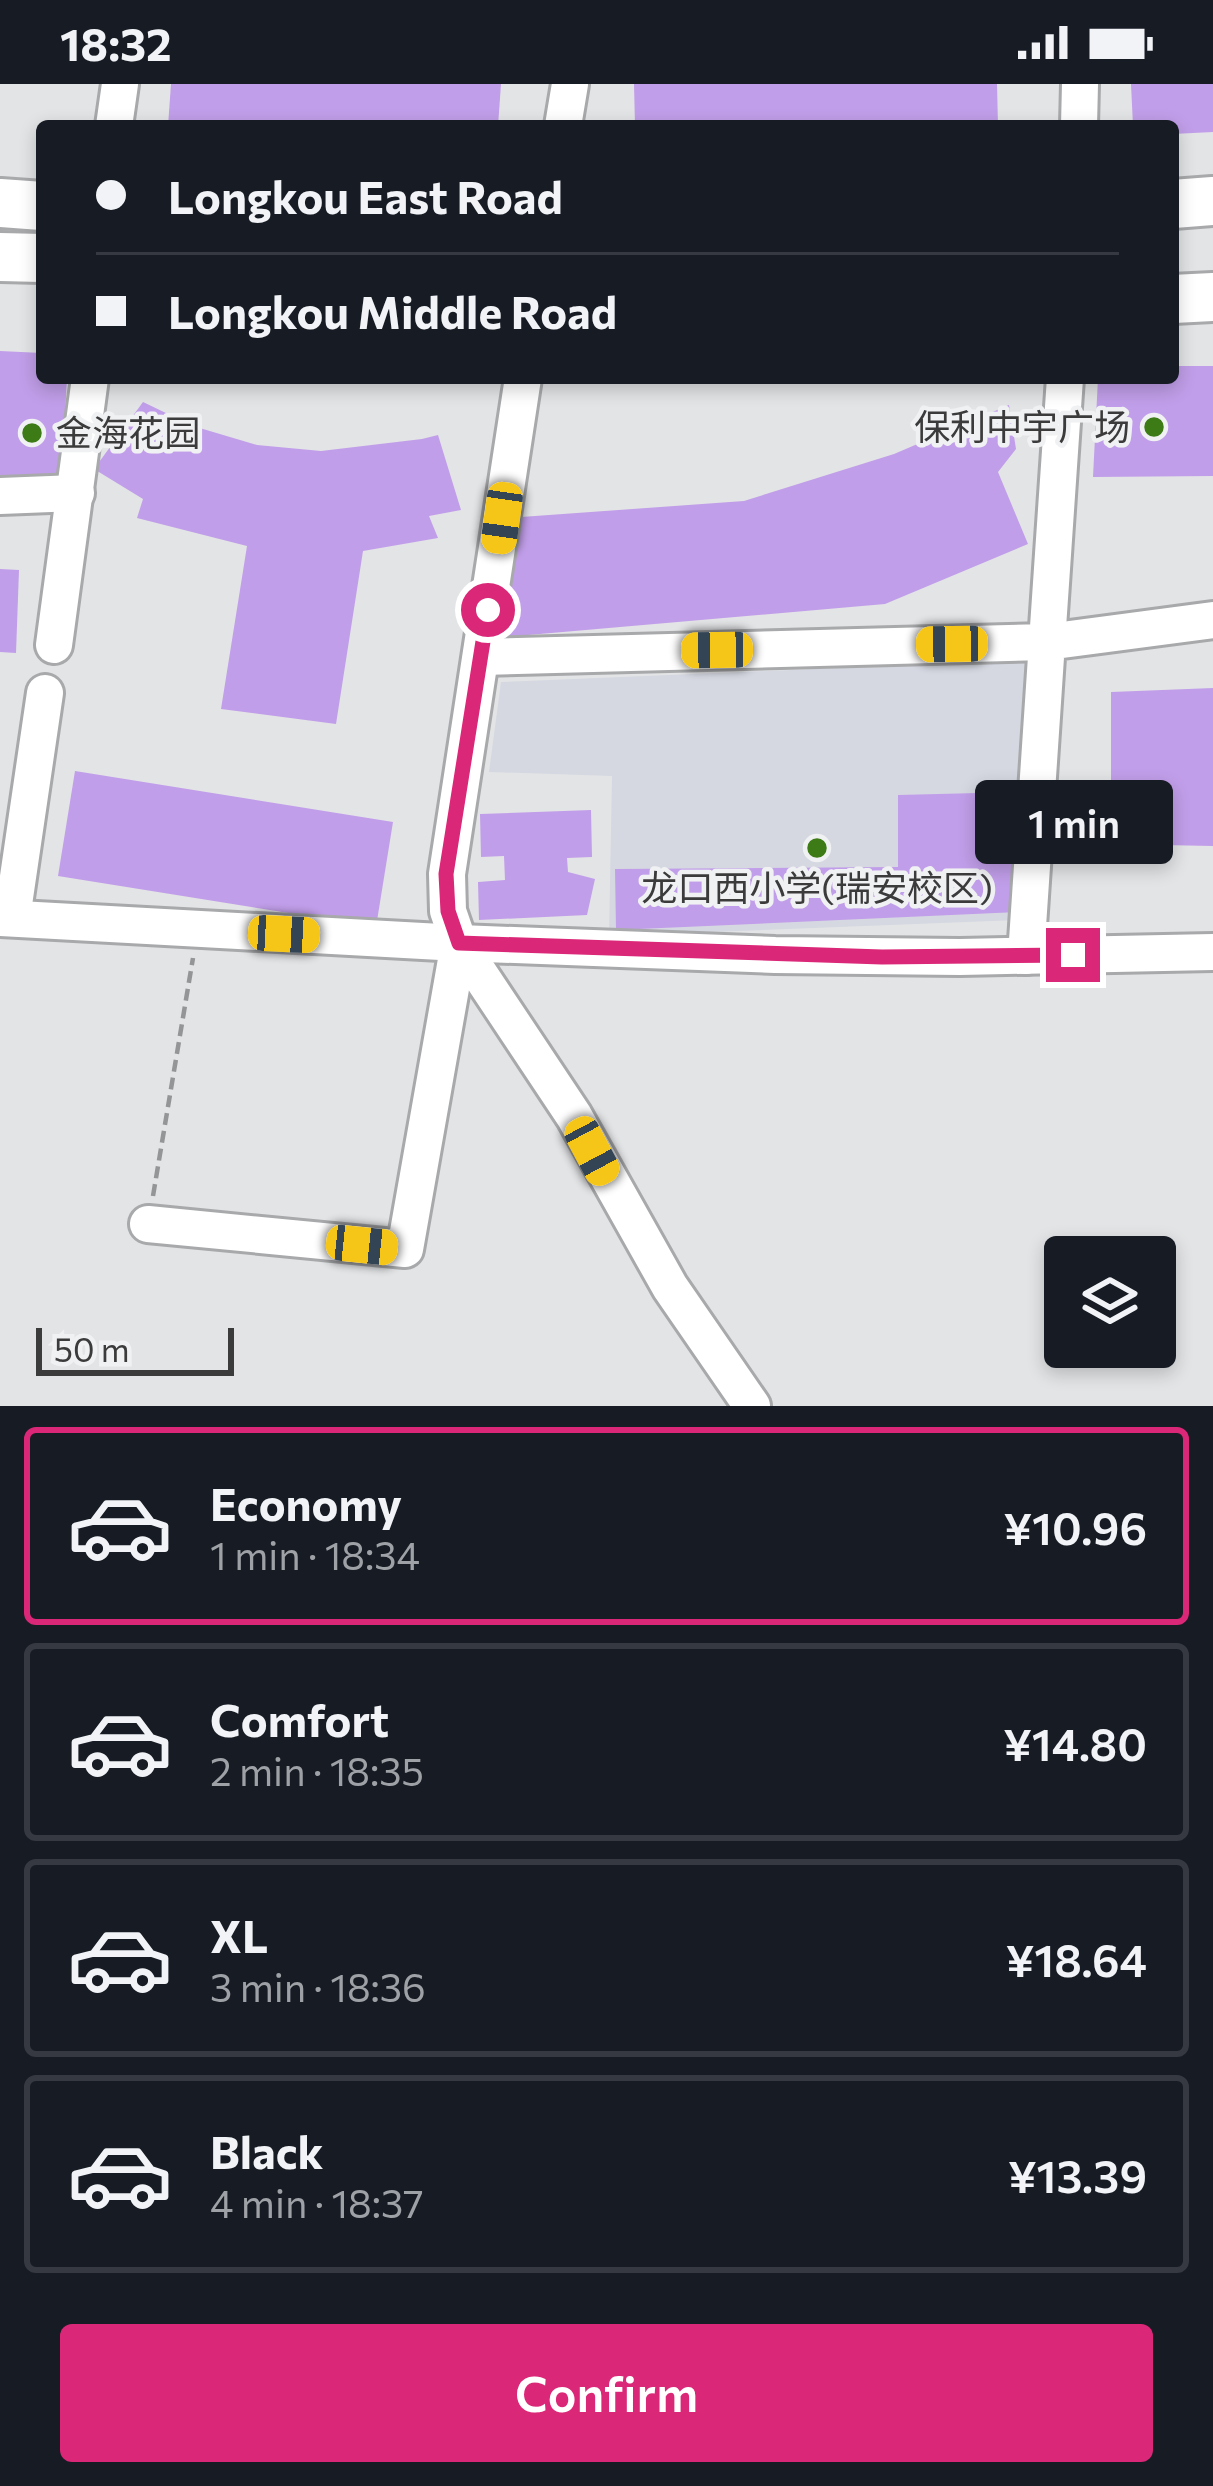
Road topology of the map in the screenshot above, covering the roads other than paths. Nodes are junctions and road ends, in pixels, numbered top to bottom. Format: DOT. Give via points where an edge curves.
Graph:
graph roads {
  1 [pos="120,84"];
  2 [pos="570,84"];
  3 [pos="1080,84"];
  4 [pos="115,120"];
  5 [pos="564,120"];
  6 [pos="1079,120"];
  7 [pos="1213,201"];
  8 [pos="0,203"];
  9 [pos="1179,204"];
  10 [pos="36,206"];
  11 [pos="0,257"];
  12 [pos="36,258"];
  13 [pos="1213,297"];
  14 [pos="1179,299"];
  15 [pos="89,384"];
  16 [pos="522,384"];
  17 [pos="1065,384"];
  18 [pos="76,493"];
  19 [pos="0,496"];
  20 [pos="1213,620"];
  21 [pos="1047,642"];
  22 [pos="53,645"];
  23 [pos="482,657"];
  24 [pos="45,693"];
  25 [pos="6,918"];
  26 [pos="459,943"];
  27 [pos="1213,952"];
  28 [pos="1026,956"];
  29 [pos="148,1225"];
  30 [pos="752,1406"];
  1 -- 4 [label="street"];
  2 -- 5 [label="street"];
  3 -- 6 [label="street"];
  7 -- 9 [label="main road"];
  8 -- 10 [label="main road"];
  11 -- 12 [label="main road"];
  13 -- 14 [label="main road"];
  15 -- 18 [label="street"];
  16 -- 23 [label="street"];
  17 -- 21 [label="street"];
  18 -- 19 [label="street"];
  18 -- 22 [label="street"];
  20 -- 21 [label="street"];
  21 -- 23 [label="street"];
  21 -- 28 [label="street"];
  23 -- 26 [label="street" via="446,874"];
  24 -- 25 [label="street"];
  25 -- 26 [label="street"];
  26 -- 28 [label="street"];
  26 -- 29 [label="street" via="405,1249"];
  26 -- 30 [label="street"];
  27 -- 28 [label="street"];
}
